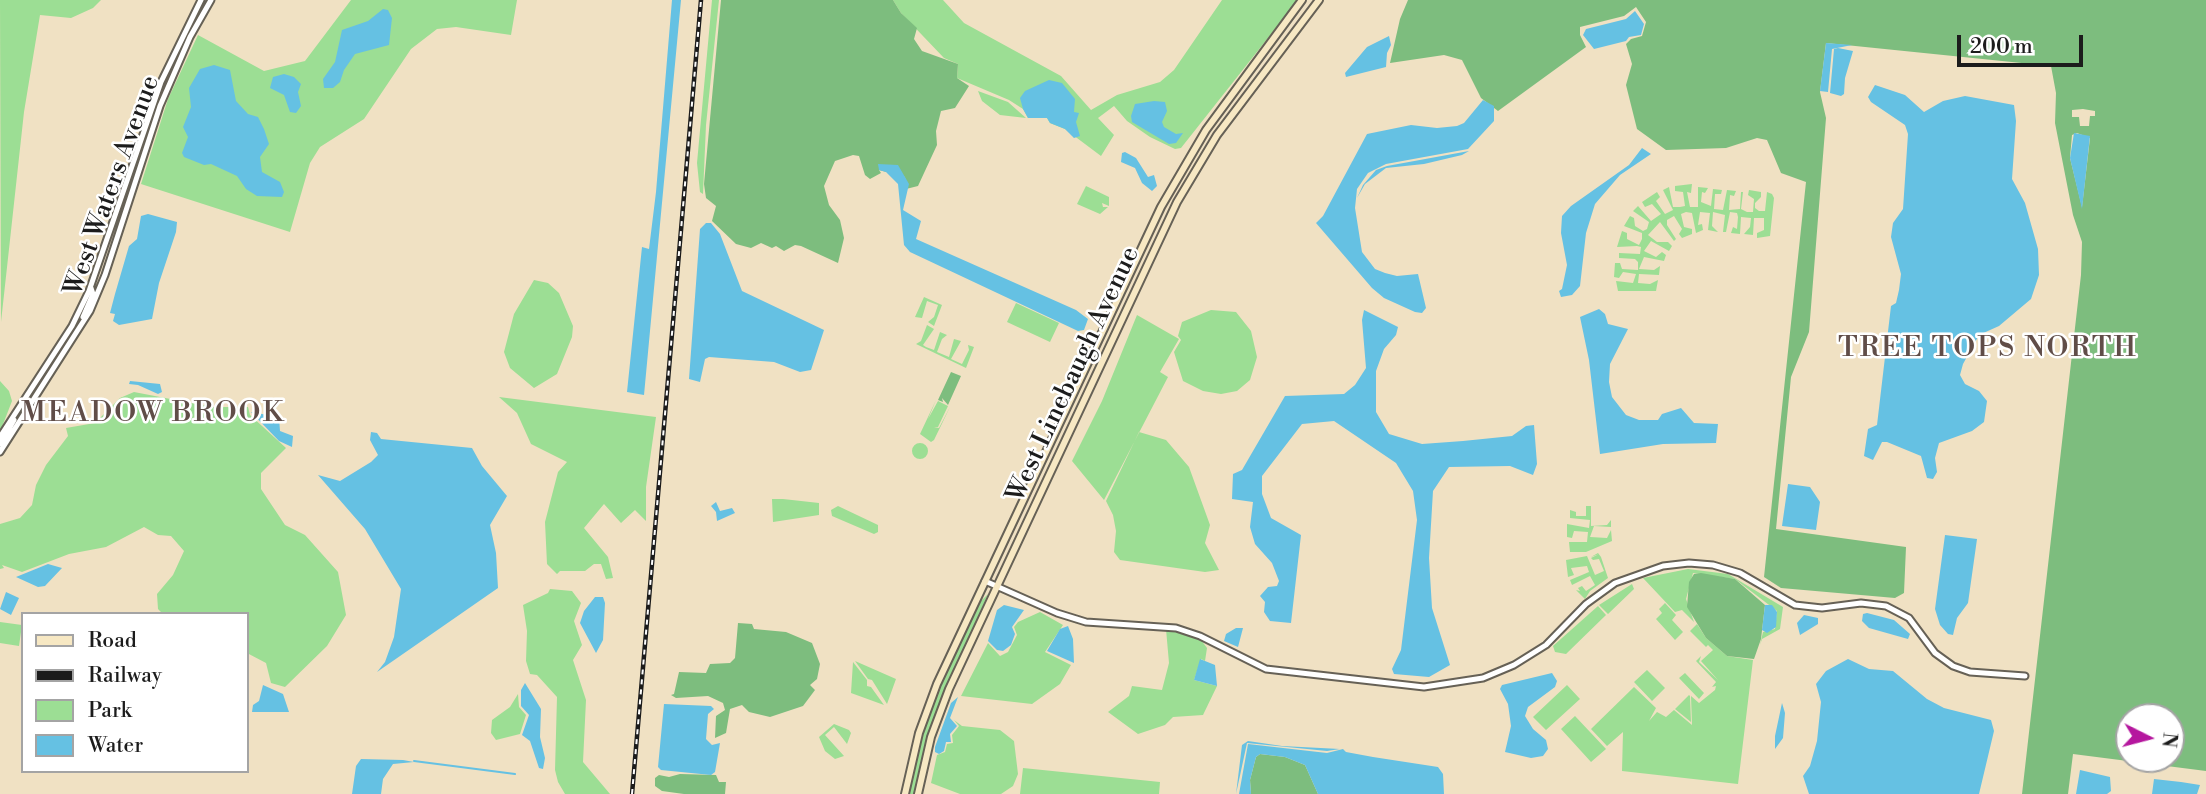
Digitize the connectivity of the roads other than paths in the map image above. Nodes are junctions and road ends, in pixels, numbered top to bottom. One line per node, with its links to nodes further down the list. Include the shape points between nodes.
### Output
1 (201, 0): 5 (street, West Waters Avenue, via 161,82)
2 (211, 0): 6 (street, West Waters Avenue, via 176,68 105,275)
3 (1302, 0): 11 (main road, West Linebaugh Avenue, via 1226,101 1174,182)
4 (1319, 0): 12 (main road, West Linebaugh Avenue, via 1231,116 1177,202)
5 (91, 288): 6 (street, via 93,294); 7 (street, West Waters Avenue)
6 (80, 327): 10 (street, West Waters Avenue)
7 (16, 413): 8 (street, West Waters Avenue); 9 (street)
8 (0, 437)
9 (0, 444)
10 (0, 452)
11 (985, 581): 12 (street); 14 (main road, West Linebaugh Avenue, via 927,708)
12 (996, 586): 13 (street, via 1086,622 1176,628 1266,669 1423,687 1483,678 1514,665 1546,646 1600,593 1631,576 1663,566 1713,565 1740,573 1795,605 1886,606 1909,618 1935,653 1953,666 1970,672); 15 (main road, West Linebaugh Avenue, via 938,715)
13 (2025, 676)
14 (905, 794)
15 (918, 794)

